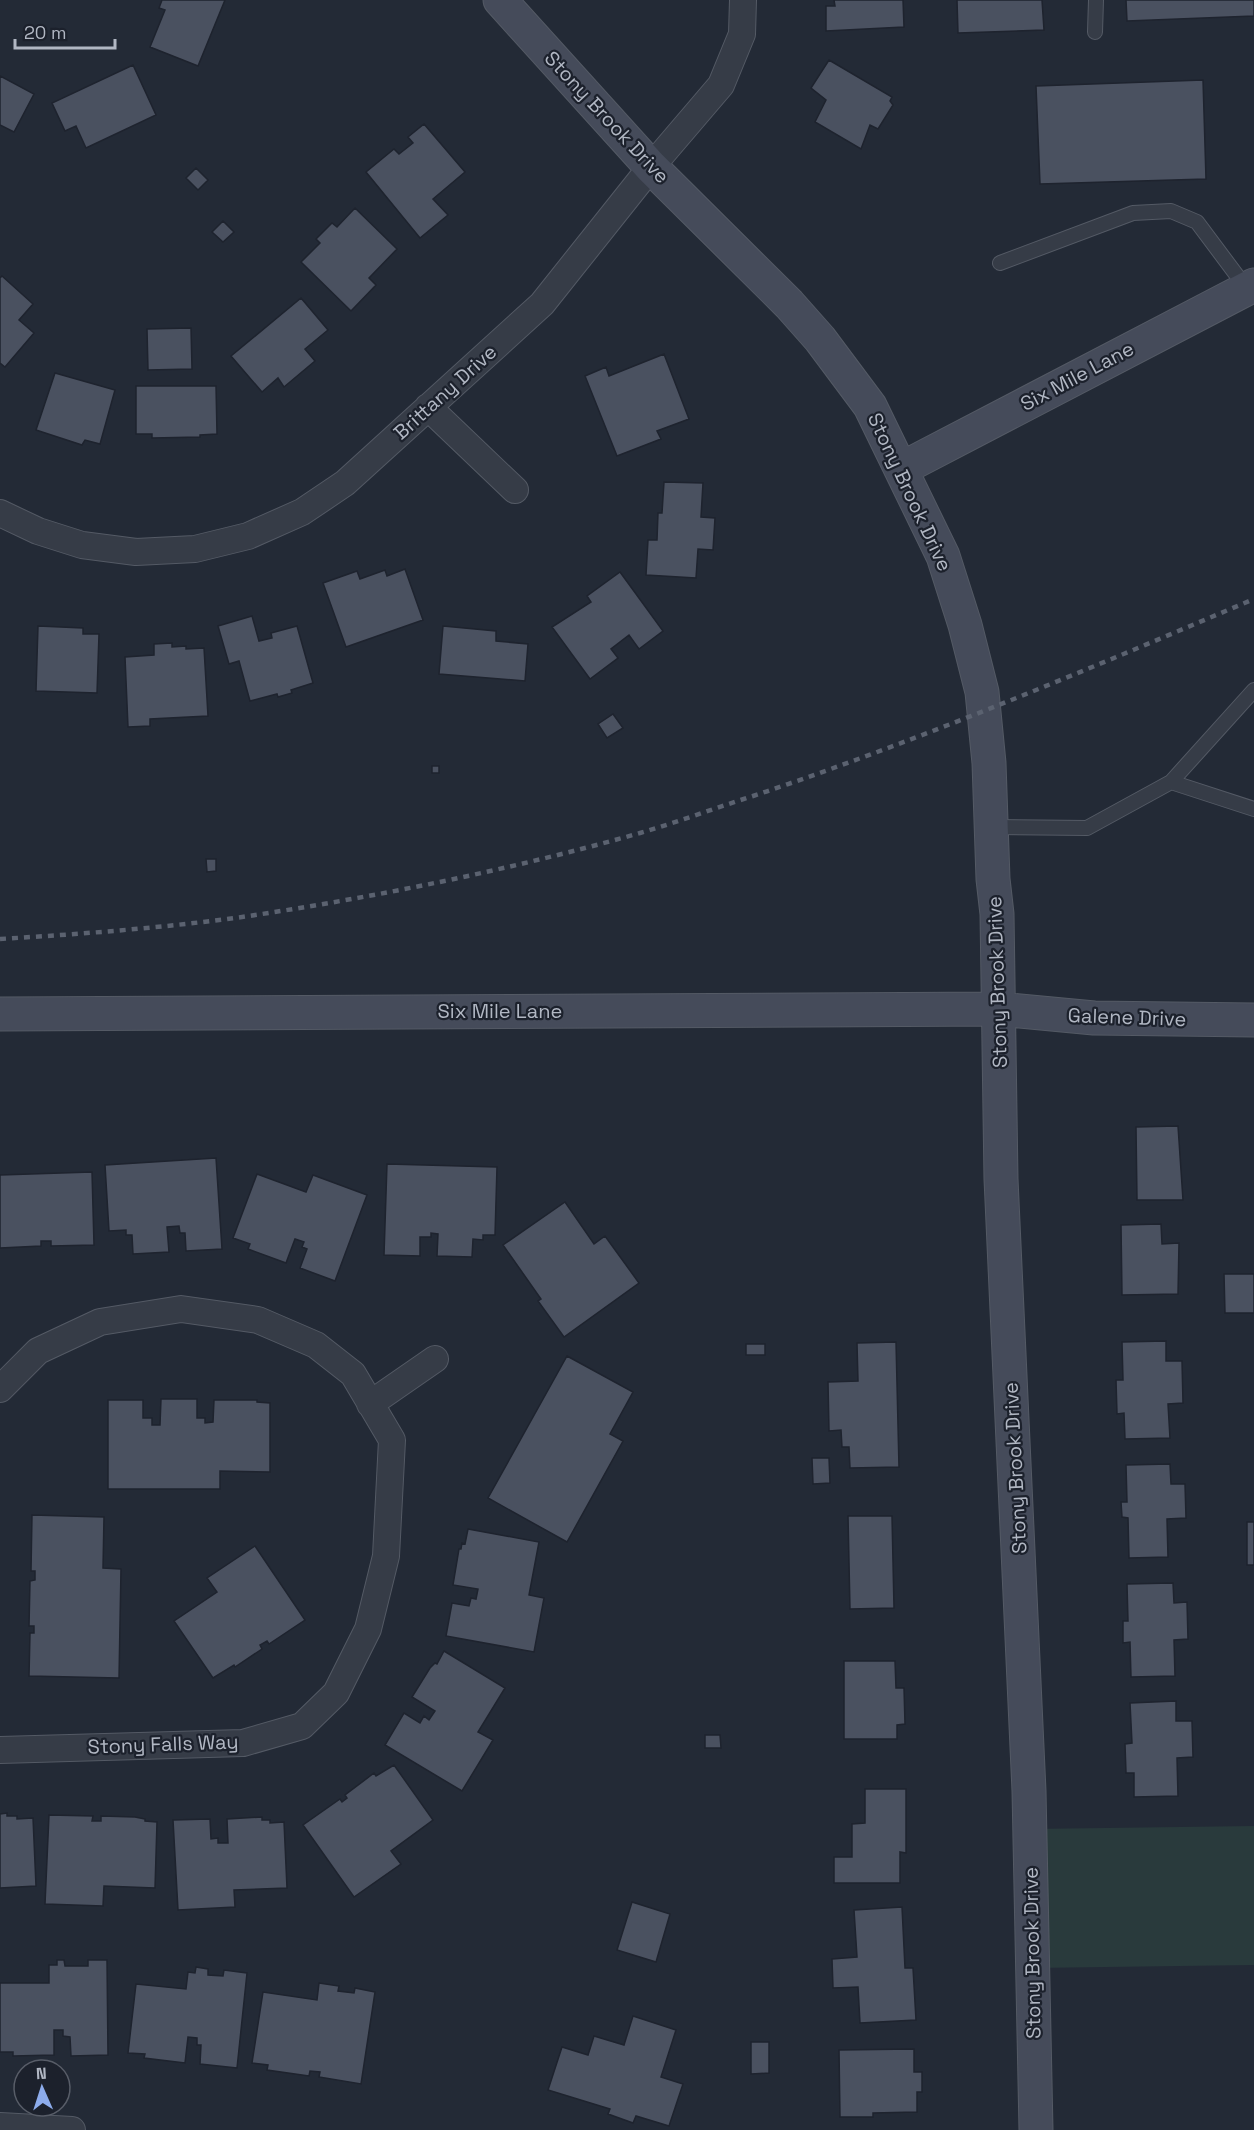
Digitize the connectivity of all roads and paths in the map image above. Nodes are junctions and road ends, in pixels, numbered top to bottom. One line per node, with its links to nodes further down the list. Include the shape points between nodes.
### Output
1 (500, 0): 5 (street, Stony Brook Drive)
2 (743, 0): 5 (street, Brittany Drive, via 742,34 721,85)
3 (1095, 0): 4 (lane)
4 (1095, 32)
5 (651, 167): 8 (street, Brittany Drive, via 542,303); 9 (street, Stony Brook Drive, via 819,339 870,406)
6 (1000, 263): 7 (lane, via 1133,213 1171,211 1197,222)
7 (1250, 287): 9 (street, Six Mile Lane)
8 (428, 407): 10 (street); 11 (street, Brittany Drive, via 345,483 302,512 248,536 195,549 136,552 82,545)
9 (901, 469): 15 (street, Stony Brook Drive, via 943,556 965,625 982,692)
10 (515, 490)
11 (0, 513)
12 (1254, 690): 13 (lane)
13 (1171, 782): 14 (lane); 15 (lane, via 1087,828)
14 (1254, 809)
15 (992, 827): 16 (street, Stony Brook Drive)
16 (999, 1009): 17 (street, Six Mile Lane); 18 (street, Galene Drive, via 1094,1018); 25 (street, Stony Brook Drive, via 1001,1179 1029,1791)
17 (0, 1014)
18 (1254, 1020)
19 (435, 1359): 21 (street)
20 (0, 1389): 21 (street, Stony Falls Way, via 38,1351 100,1323 181,1309 258,1320 316,1345 353,1374)
21 (370, 1404): 22 (street, Stony Falls Way, via 392,1440 386,1556 368,1629 336,1692 302,1726 243,1743)
22 (0, 1750)
23 (0, 2126): 24 (street)
24 (72, 2130)
25 (1036, 2130)

